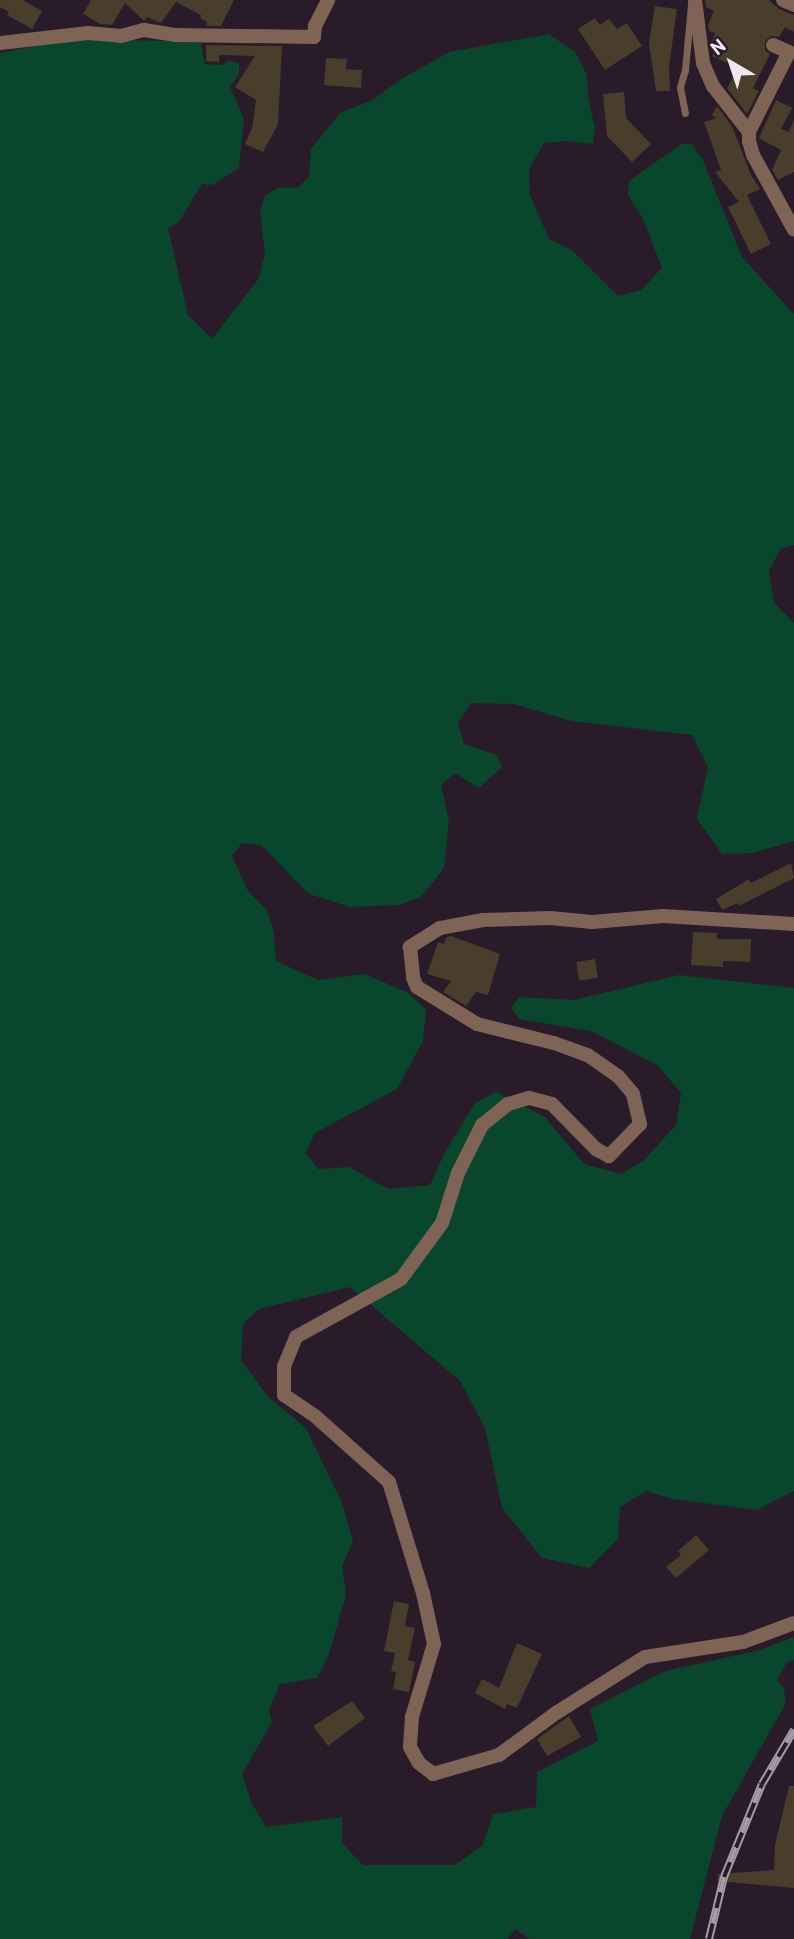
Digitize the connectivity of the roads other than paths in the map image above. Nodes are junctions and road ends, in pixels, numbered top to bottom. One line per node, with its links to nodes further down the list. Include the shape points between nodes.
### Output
1 (328, 0): 5 (street, via 314,26 314,37 175,35 144,30 121,36 88,33)
2 (694, 0): 7 (lane, via 680,87); 8 (street, via 703,63 713,86)
3 (783, 0): 4 (street)
4 (794, 5)
5 (0, 43)
6 (773, 45): 8 (street, via 789,52)
7 (685, 113)
8 (749, 132): 9 (street, via 753,155)
9 (794, 230)
10 (794, 923): 11 (street, via 663,916 592,922 483,920 440,928 411,947 417,987 477,1024 589,1056 618,1076 633,1094 640,1124 609,1156 596,1149 552,1104 529,1098 508,1104 482,1125 458,1173 442,1223 401,1279 296,1337 284,1366 285,1395 388,1482 434,1644 412,1717 410,1747 419,1763 433,1774 499,1755 645,1657 743,1642)
11 (794, 1623)

